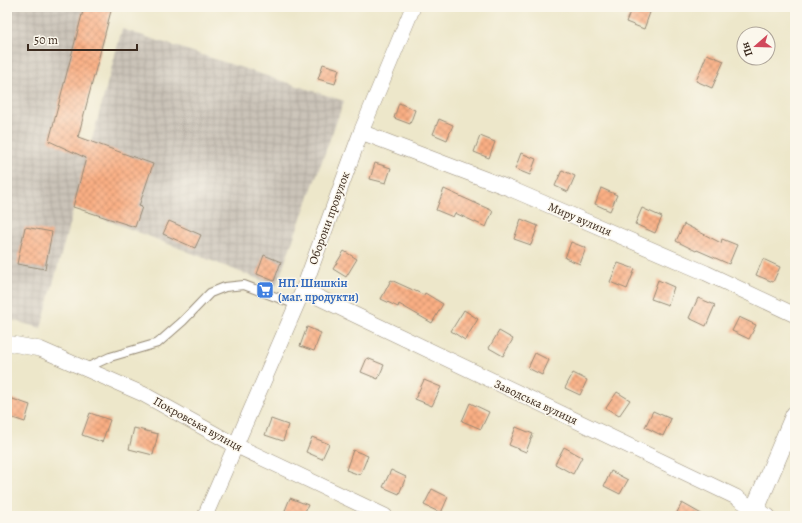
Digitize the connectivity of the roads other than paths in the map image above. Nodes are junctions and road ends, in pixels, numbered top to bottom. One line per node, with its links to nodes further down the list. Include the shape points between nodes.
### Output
1 (413, 7): 2 (street, Оборони провулок)
2 (361, 132): 3 (street, Оборони провулок); 5 (street, Миру вулиця, via 512,189 706,273)
3 (303, 290): 4 (street, Оборони провулок); 10 (street, Заводська вулиця, via 736,497)
4 (297, 305): 7 (lane, via 244,285 225,287 210,293 158,343); 9 (street, Оборони провулок)
5 (795, 315)
6 (7, 343): 7 (street, Покровська вулиця, via 40,349)
7 (86, 368): 9 (street, Покровська вулиця, via 143,394)
8 (795, 415): 10 (street)
9 (235, 445): 11 (street, Оборони провулок); 12 (street, Покровська вулиця)
10 (759, 514)
11 (204, 516)
12 (385, 516)

